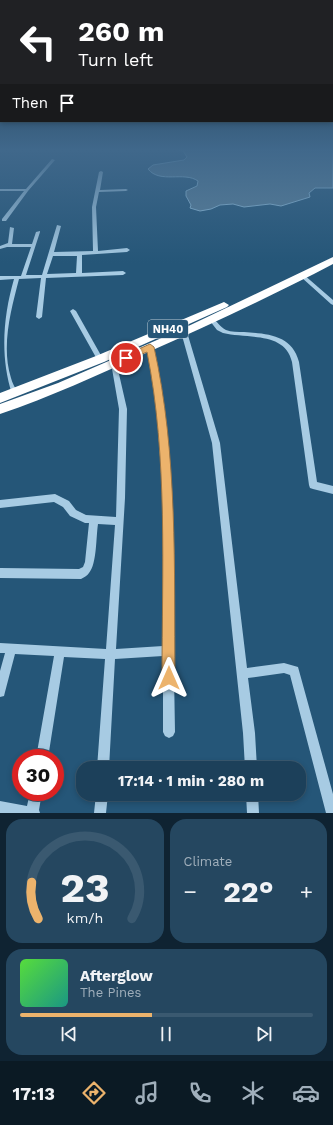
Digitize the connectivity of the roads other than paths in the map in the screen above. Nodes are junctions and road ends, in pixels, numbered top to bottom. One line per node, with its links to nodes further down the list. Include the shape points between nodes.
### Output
1 (98, 188): 5 (street)
2 (0, 190): 3 (street)
3 (28, 190): 6 (street)
4 (126, 190): 5 (street)
5 (97, 191): 14 (street, via 94,207)
6 (4, 220)
7 (59, 226): 15 (street)
8 (12, 228): 11 (street)
9 (38, 232): 10 (street)
10 (34, 245): 11 (street); 22 (street)
11 (8, 246): 12 (street)
12 (0, 248)
13 (128, 250): 14 (street)
14 (96, 253): 16 (street)
15 (50, 254): 16 (street); 20 (street)
16 (80, 254): 19 (street)
17 (332, 260): 21 (highway, NH40); 30 (highway, NH40)
18 (123, 274): 19 (street)
19 (79, 275): 20 (street)
20 (44, 276): 22 (street); 26 (street)
21 (304, 276): 24 (street); 27 (highway, NH40)
22 (20, 277): 23 (street); 32 (street, via 6,318 4,362)
23 (0, 278)
24 (333, 304)
25 (73, 311): 30 (street)
26 (39, 317)
27 (212, 320): 28 (highway, NH40); 34 (street, via 224,332 278,340 290,349 297,372 313,485)
28 (184, 332): 29 (highway, NH40); 44 (street, via 216,443)
29 (150, 347): 31 (highway, NH40); 42 (street, via 158,387 167,498)
30 (100, 359): 32 (highway, NH40)
31 (114, 363): 32 (highway, NH40, via 62,386); 37 (street, via 123,409)
32 (9, 397): 33 (highway, NH40)
33 (0, 409)
34 (333, 490)
35 (0, 504): 36 (street, via 55,498 66,504 73,513)
36 (94, 520): 37 (street); 38 (street, via 89,562 81,574)
37 (119, 521): 43 (street)
38 (0, 573)
39 (0, 648): 40 (street)
40 (11, 648): 41 (street); 45 (street)
41 (60, 651): 43 (street); 47 (street)
42 (168, 651): 43 (street); 46 (street)
43 (111, 654): 48 (street)
44 (242, 674): 49 (street); 57 (street, via 284,668 294,671)
45 (0, 692)
46 (169, 732)
47 (44, 749)
48 (103, 761)
49 (251, 761)
50 (35, 801): 54 (street)
51 (101, 801): 55 (street)
52 (252, 801): 56 (street)
53 (0, 807): 54 (street)
54 (33, 813)
55 (100, 813)
56 (253, 813)
57 (332, 813)

